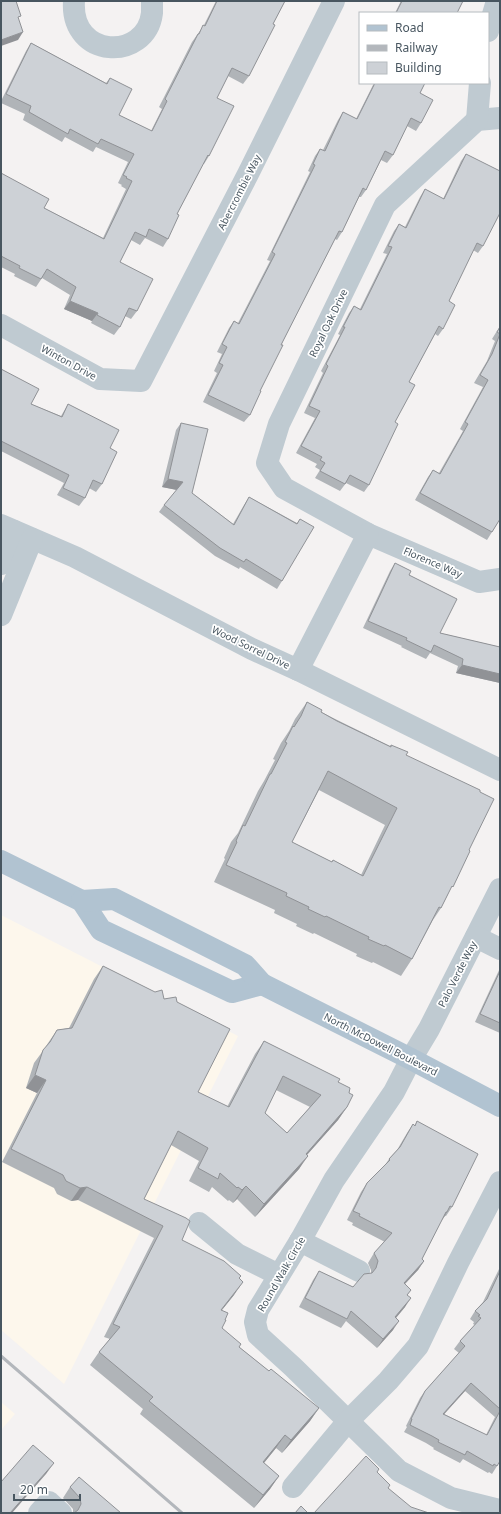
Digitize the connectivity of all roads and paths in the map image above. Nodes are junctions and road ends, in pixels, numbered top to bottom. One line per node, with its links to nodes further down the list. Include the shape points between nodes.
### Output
1 (74, 1): 2 (street, via 76,24 83,34 98,45 117,48 140,37 148,26 152,14)
2 (152, 1)
3 (334, 1): 10 (street, Abercrombie Way)
4 (497, 1): 5 (street)
5 (489, 28)
6 (480, 84): 8 (street)
7 (500, 118): 8 (street)
8 (476, 120): 12 (street, Royal Oak Drive, via 385,205 279,424 267,463 284,488)
9 (1, 325): 10 (street, Winton Drive, via 100,379)
10 (141, 381)
11 (16, 532): 13 (street); 15 (street); 16 (street, Wood Sorrel Drive, via 75,556 252,649)
12 (368, 534): 14 (street, Florence Way, via 480,582); 16 (street)
13 (1, 564)
14 (500, 579)
15 (1, 615)
16 (298, 670): 17 (street, Wood Sorrel Drive)
17 (500, 770)
18 (1, 861): 20 (main road, North McDowell Boulevard)
19 (500, 889): 21 (street, Palo Verde Way)
20 (82, 901): 23 (main road, North McDowell Boulevard, via 114,899 245,965); 23 (main road, via 101,930 232,992)
21 (476, 937): 22 (street); 24 (street, Palo Verde Way)
22 (500, 949)
23 (262, 984): 24 (main road, North McDowell Boulevard)
24 (411, 1059): 25 (main road, North McDowell Boulevard); 28 (street, Round Walk Circle, via 394,1092 334,1180)
25 (500, 1106)
26 (500, 1182): 31 (street, via 418,1346)
27 (199, 1223): 30 (street, via 237,1254)
28 (300, 1241): 29 (street); 30 (street, Round Walk Circle)
29 (359, 1270)
30 (279, 1275): 31 (street, Round Walk Circle, via 258,1310 255,1322 258,1335)
31 (348, 1421): 32 (street); 33 (street, Round Walk Circle, via 399,1471 451,1498)
32 (293, 1487)
33 (500, 1510)
34 (40, 1513): 35 (street, via 49,1502)
35 (61, 1513)

